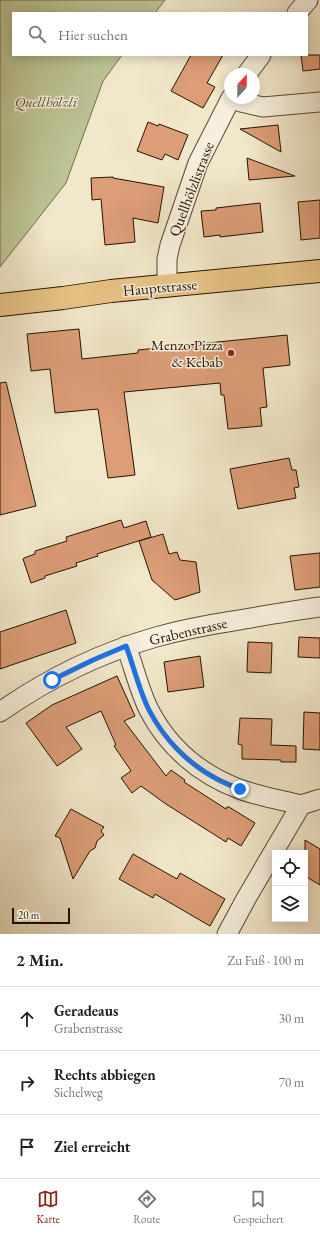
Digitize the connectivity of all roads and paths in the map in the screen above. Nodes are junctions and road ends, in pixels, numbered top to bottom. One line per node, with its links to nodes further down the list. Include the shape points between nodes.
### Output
1 (308, 0): 2 (street)
2 (298, 12)
3 (260, 56): 4 (street)
4 (251, 68)
5 (320, 102): 7 (street, via 263,107)
6 (229, 104): 9 (street, Quellhölzlistrasse, via 198,163 170,245)
7 (250, 104)
8 (320, 271): 9 (main road, Hauptstrasse)
9 (167, 285): 10 (main road, Hauptstrasse)
10 (0, 305)
11 (320, 607): 12 (street, Grabenstrasse, via 202,626)
12 (126, 646): 13 (street, Grabenstrasse, via 52,680); 15 (street, via 149,709 161,731 176,748 200,769 217,779 240,789)
13 (0, 712)
14 (320, 799): 15 (street)
15 (301, 805): 16 (street)
16 (227, 934)

